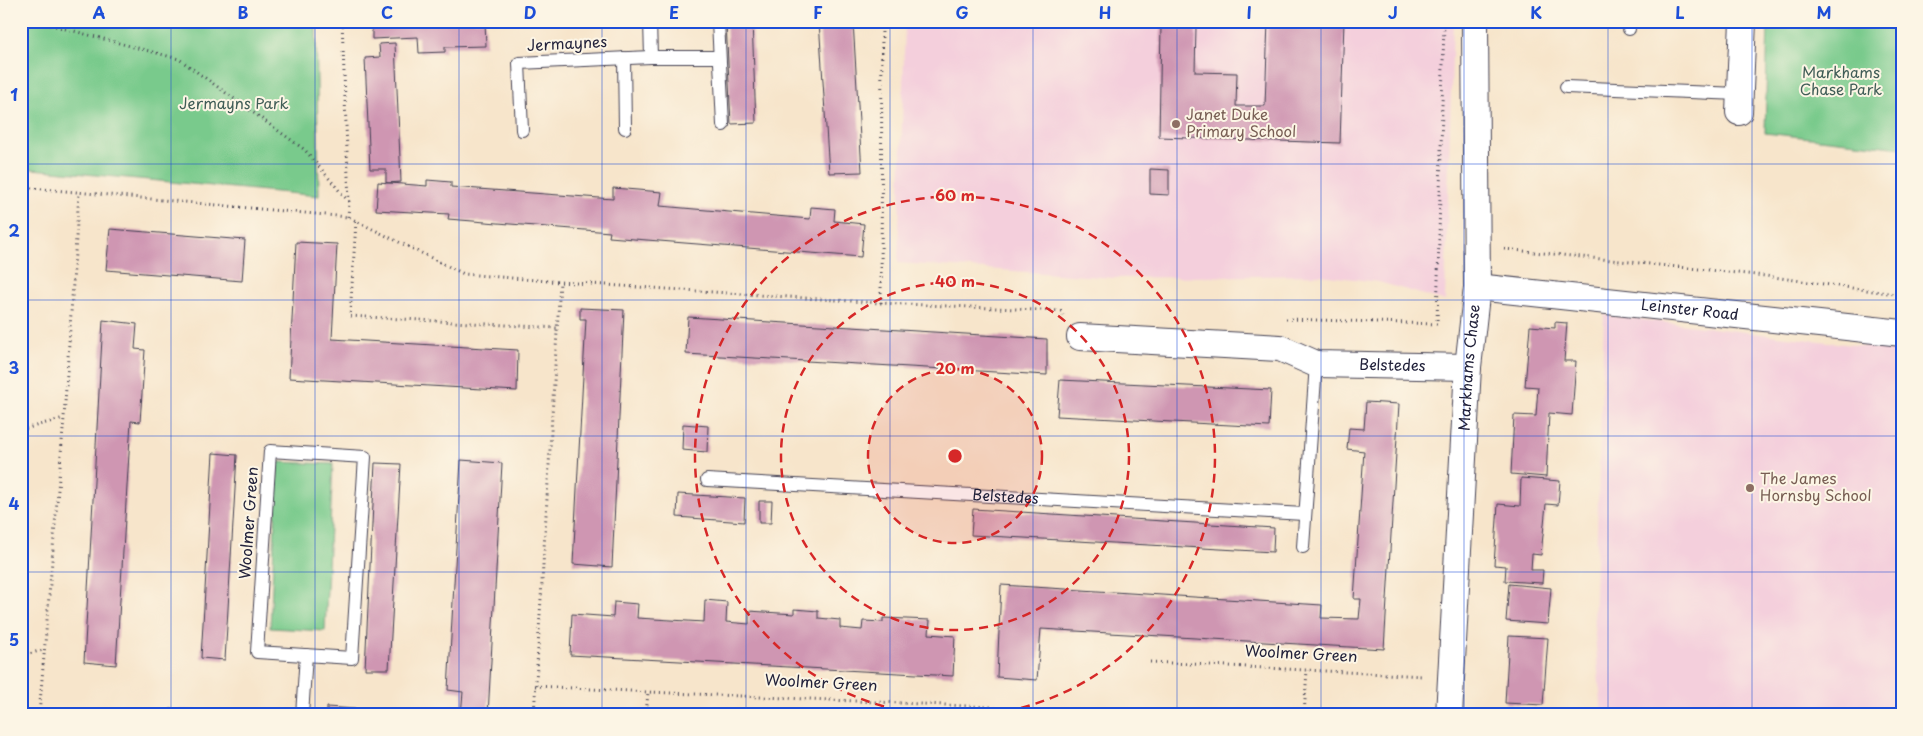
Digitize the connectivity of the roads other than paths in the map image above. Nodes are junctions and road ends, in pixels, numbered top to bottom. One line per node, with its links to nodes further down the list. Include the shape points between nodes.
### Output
1 (650, 21): 5 (lane)
2 (718, 21): 6 (lane)
3 (1474, 21): 13 (street, Markhams Chase)
4 (1743, 21): 9 (street)
5 (650, 57): 6 (lane, Jermaynes); 7 (lane, Jermaynes)
6 (720, 57): 10 (lane)
7 (624, 58): 11 (lane, Jermaynes); 12 (lane, Jermaynes, via 519,63)
8 (1566, 87): 9 (lane)
9 (1739, 103)
10 (723, 125)
11 (625, 128)
12 (522, 130)
13 (1477, 287): 14 (street, Leinster Road); 17 (street, Markhams Chase)
14 (1902, 333)
15 (1080, 337): 16 (street, Belstedes, via 1280,348)
16 (1316, 364): 17 (street, Belstedes); 19 (lane)
17 (1468, 367): 23 (street, Markhams Chase)
18 (707, 480): 19 (lane, Belstedes)
19 (1304, 514): 20 (lane)
20 (1302, 547)
21 (306, 655): 21 (lane, Woolmer Green, via 352,658 365,457 270,451 258,652); 22 (lane)
22 (302, 715)
23 (1448, 715)

